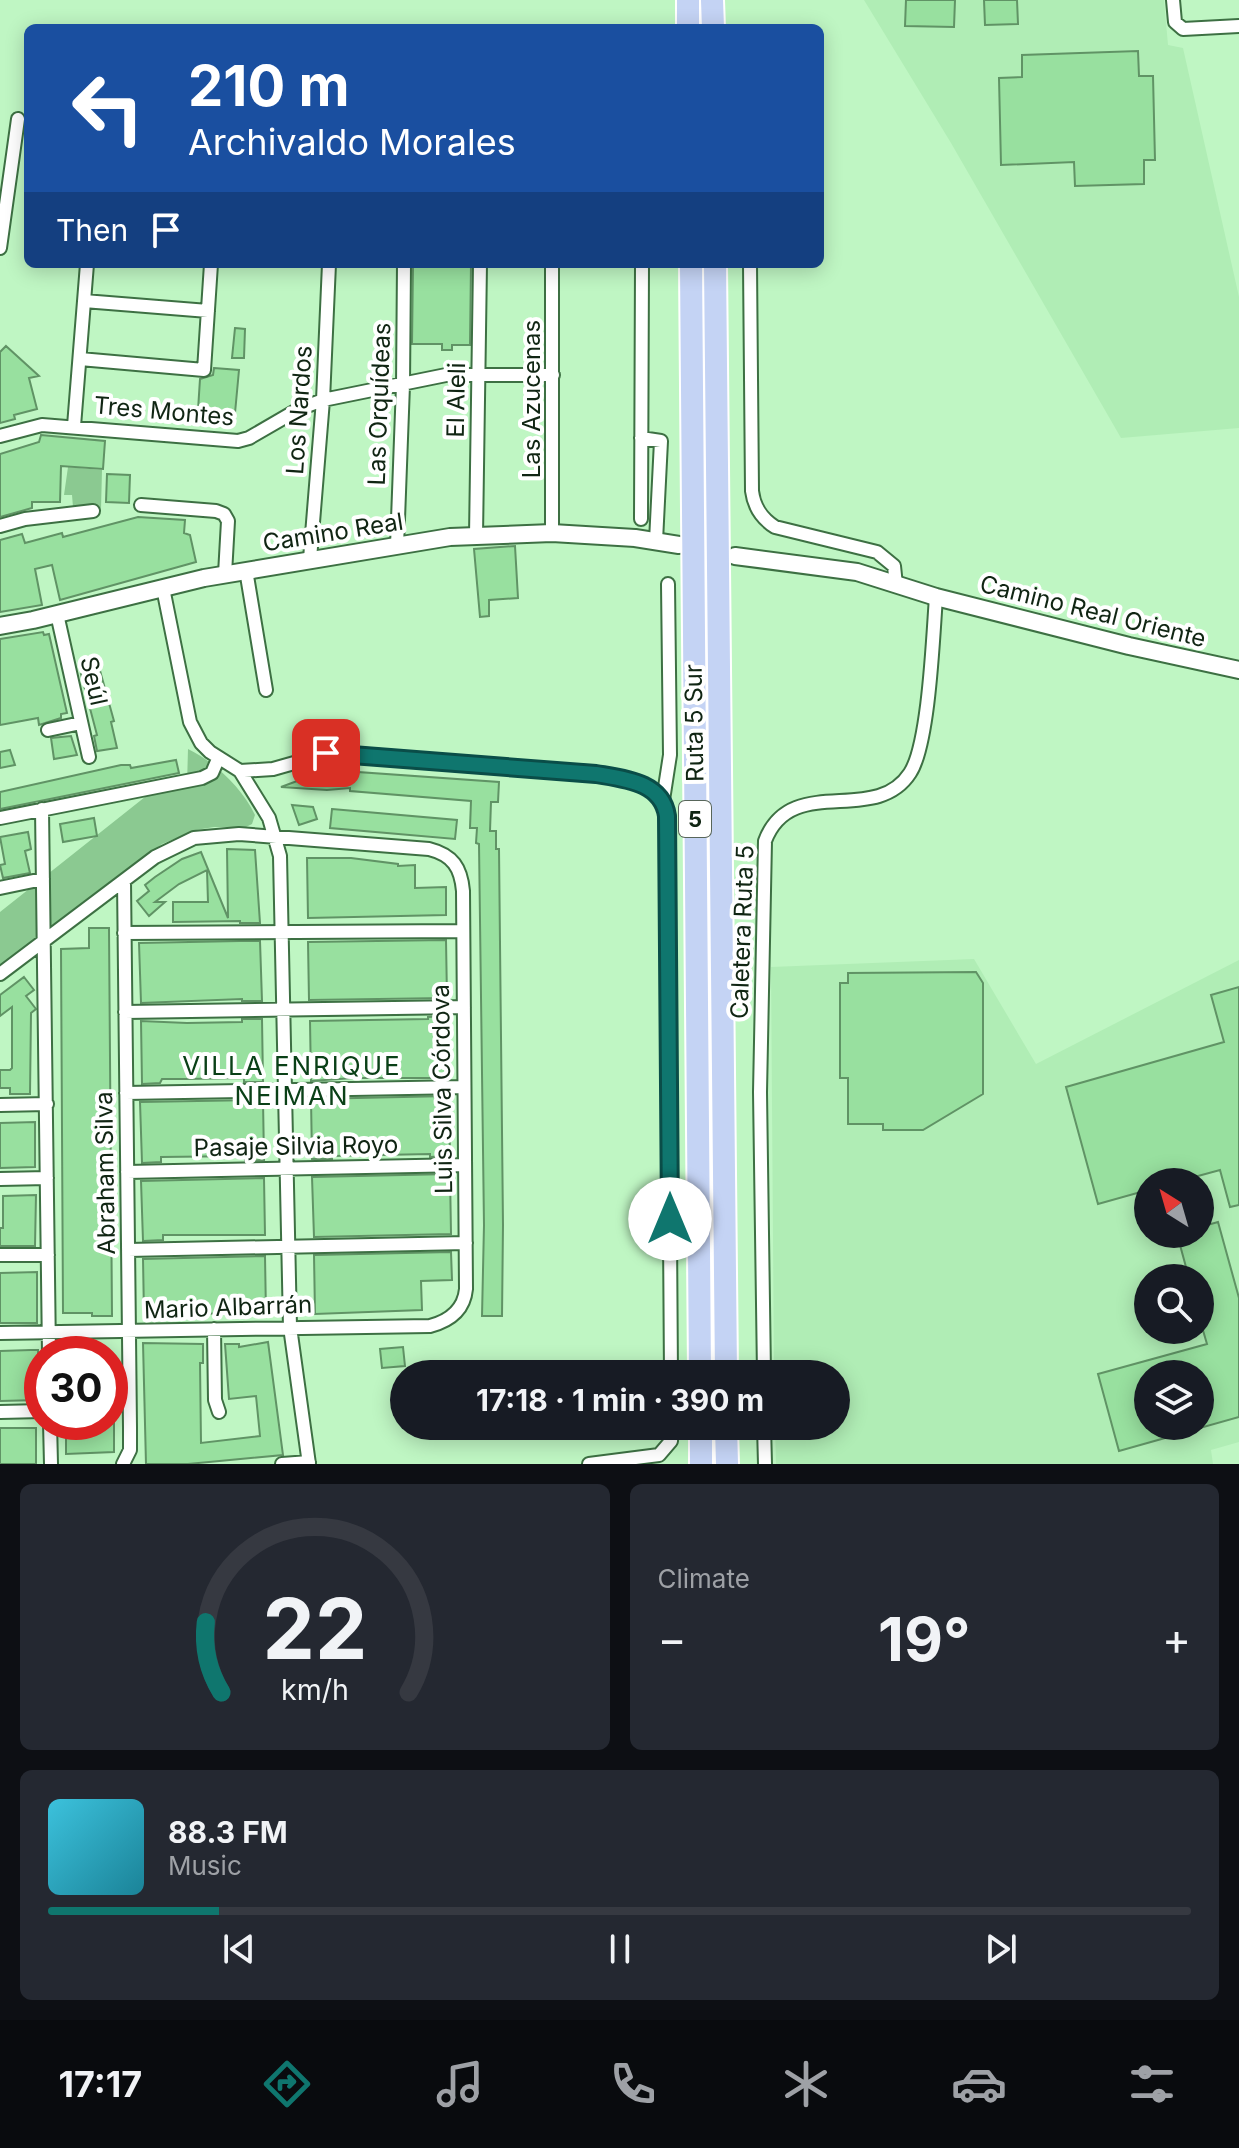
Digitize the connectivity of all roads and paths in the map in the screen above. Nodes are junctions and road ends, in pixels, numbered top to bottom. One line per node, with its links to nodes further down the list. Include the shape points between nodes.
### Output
1 (688, 0): 4 (highway)
2 (712, 0): 5 (highway)
3 (1173, 0): 6 (street, via 1175,22 1183,29)
4 (688, 24)
5 (713, 24)
6 (1239, 26)
7 (18, 119): 8 (street)
8 (2, 220): 9 (street)
9 (0, 248)
10 (87, 268): 20 (street)
11 (211, 268): 21 (street)
12 (329, 268): 26 (street, Los Nardos)
13 (404, 268): 25 (street, Las Orquídeas)
14 (480, 268): 23 (street, El Aleli)
15 (552, 268): 24 (street, Las Azucenas)
16 (642, 268): 29 (street)
17 (691, 268): 94 (highway, Ruta 5 Sur / 5)
18 (715, 268): 95 (highway, Ruta 5 Sur / 5)
19 (750, 268): 44 (street, via 755,505 775,527 877,552 894,566)
20 (84, 301): 21 (street); 22 (street)
21 (208, 311): 22 (street, via 204,370)
22 (80, 359): 27 (street)
23 (479, 373): 24 (street, Tres Montes); 25 (street, Tres Montes); 35 (street, El Aleli)
24 (553, 375): 34 (street, Las Azucenas)
25 (403, 385): 26 (street, Tres Montes); 38 (street, Las Orquídeas)
26 (323, 400): 27 (street, Tres Montes, via 238,441); 40 (street, Los Nardos)
27 (74, 426): 28 (street, Tres Montes, via 42,425)
28 (0, 436)
29 (641, 438): 32 (street); 36 (street, via 661,441)
30 (141, 505): 42 (street, via 224,514)
31 (93, 511): 33 (street)
32 (641, 519)
33 (0, 526)
34 (552, 533): 35 (street, Camino Real); 36 (street, Camino Real)
35 (476, 536): 38 (street, Camino Real)
36 (656, 541): 37 (street, Camino Real)
37 (679, 545)
38 (397, 546): 40 (street, Camino Real)
39 (735, 556): 44 (street, via 843,569)
40 (310, 559): 41 (street, Camino Real)
41 (246, 570): 42 (street, Camino Real); 50 (street)
42 (225, 574): 45 (street, Camino Real)
43 (668, 584): 56 (street, via 670,755)
44 (896, 585): 46 (street)
45 (163, 588): 47 (street, Camino Real); 54 (street, via 185,708 201,743)
46 (936, 597): 49 (street, Camino Real Oriente); 96 (street, Caletera Ruta 5, via 923,732 910,773 874,798 793,808 772,825 765,841 760,1092)
47 (57, 614): 48 (street, Camino Real); 51 (street, Seúl)
48 (0, 626)
49 (1239, 670)
50 (266, 690)
51 (81, 723): 52 (street); 53 (street, Seúl)
52 (48, 730)
53 (89, 757)
54 (218, 759): 55 (street); 57 (street, via 212,773 202,778)
55 (240, 771): 56 (street, via 273,769 333,752 605,775 646,786); 59 (street)
56 (663, 800): 93 (street)
57 (42, 809): 58 (street); 60 (street)
58 (0, 818)
59 (276, 837): 61 (street, via 194,838 155,857); 63 (street, Luis Silva Córdova, via 445,854 462,881); 64 (street)
60 (43, 879): 62 (street); 66 (street)
61 (124, 881): 65 (street, Abraham Silva); 66 (street)
62 (0, 888)
63 (463, 931): 64 (street); 68 (street, Luis Silva Córdova)
64 (283, 932): 65 (street); 69 (street)
65 (124, 933): 70 (street, Abraham Silva)
66 (44, 940): 67 (street); 74 (street)
67 (0, 974)
68 (464, 1007): 69 (street); 71 (street, Luis Silva Córdova)
69 (284, 1010): 70 (street); 72 (street)
70 (125, 1012): 73 (street, Abraham Silva)
71 (464, 1087): 72 (street); 76 (street, Luis Silva Córdova)
72 (286, 1090): 73 (street); 77 (street)
73 (126, 1093): 78 (street, Abraham Silva)
74 (47, 1104): 75 (street); 79 (street)
75 (0, 1105)
76 (465, 1165): 77 (street, Pasaje Silvia Royo); 81 (street, Luis Silva Córdova)
77 (287, 1168): 78 (street, Pasaje Silvia Royo); 82 (street)
78 (127, 1172): 83 (street, Abraham Silva)
79 (47, 1178): 80 (street); 85 (street)
80 (0, 1179)
81 (466, 1243): 82 (street); 86 (street, Luis Silva Córdova, via 465,1298)
82 (288, 1247): 83 (street); 87 (street)
83 (128, 1250): 90 (street, Abraham Silva)
84 (0, 1255): 85 (street)
85 (48, 1255): 89 (street)
86 (454, 1314): 87 (street, Mario Albarrán, via 430,1326)
87 (290, 1327): 88 (street, Mario Albarrán); 105 (street)
88 (214, 1329): 90 (street, Mario Albarrán); 99 (street)
89 (49, 1332): 90 (street, Mario Albarrán); 91 (street, Mario Albarrán); 92 (street)
90 (129, 1332): 107 (street, Abraham Silva, via 130,1450)
91 (0, 1333)
92 (49, 1336)
93 (671, 1360)
94 (700, 1360)
95 (726, 1360)
96 (764, 1360)
97 (24, 1411): 98 (street)
98 (0, 1412)
99 (219, 1412)
100 (50, 1440): 106 (street)
101 (671, 1440): 109 (street, via 659,1455)
102 (701, 1440): 110 (highway)
103 (726, 1440): 111 (highway)
104 (764, 1440): 112 (street)
105 (309, 1463): 108 (street)
106 (51, 1464)
107 (123, 1464)
108 (282, 1464)
109 (589, 1464)
110 (701, 1464)
111 (727, 1464)
112 (765, 1464)

